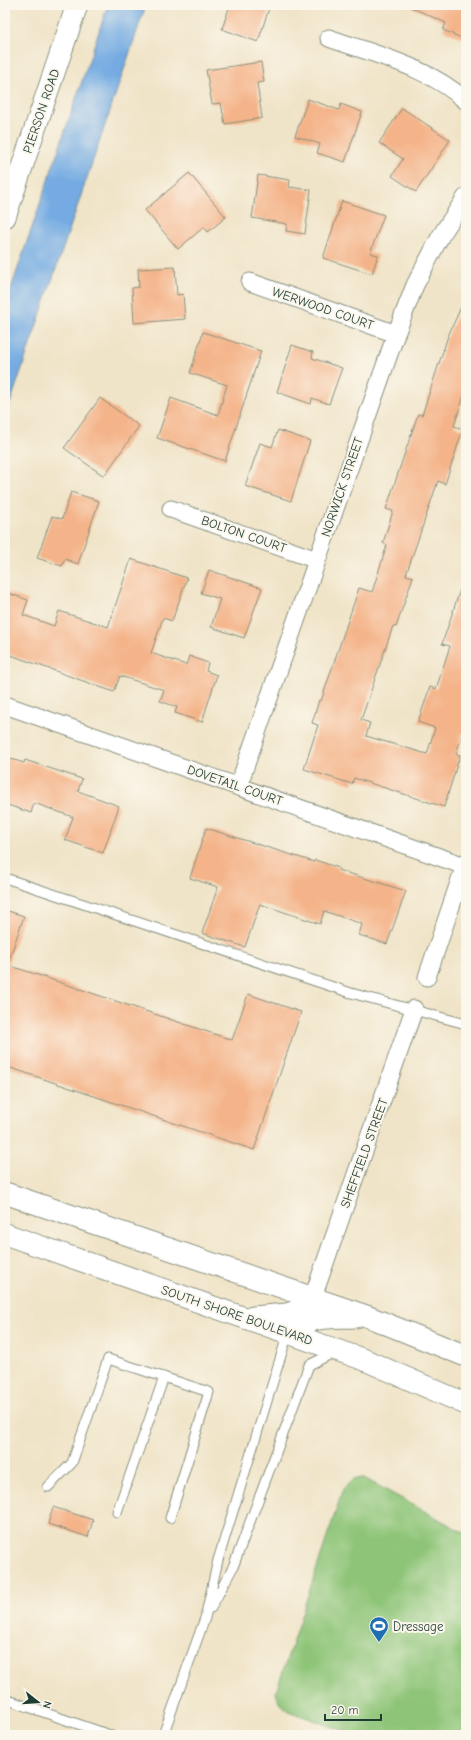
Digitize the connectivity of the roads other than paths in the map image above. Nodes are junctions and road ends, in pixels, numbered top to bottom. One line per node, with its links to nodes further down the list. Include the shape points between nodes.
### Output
1 (77, 5): 5 (street, PIERSON ROAD)
2 (329, 38): 3 (street, via 406,65 435,80)
3 (466, 101)
4 (466, 197): 7 (street, NORWICK STREET, via 418,278)
5 (5, 218)
6 (250, 282): 7 (street, WERWOOD COURT)
7 (396, 334): 9 (street, NORWICK STREET)
8 (171, 509): 9 (street, BOLTON COURT)
9 (317, 560): 11 (street, NORWICK STREET)
10 (5, 704): 11 (street, DOVETAIL COURT)
11 (238, 787): 12 (street, DOVETAIL COURT)
12 (465, 864): 14 (street)
13 (5, 878): 15 (lane, via 351,993)
14 (427, 977)
15 (414, 1009): 16 (lane); 19 (street, SHEFFIELD STREET)
16 (466, 1024)
17 (5, 1193): 19 (street)
18 (5, 1234): 20 (street, SOUTH SHORE BOULEVARD)
19 (313, 1297): 20 (street, via 299,1310 287,1314); 21 (street)
20 (244, 1317): 22 (street, SOUTH SHORE BOULEVARD)
21 (368, 1317): 22 (street, via 318,1319 302,1323); 24 (street)
22 (288, 1333): 23 (street, SOUTH SHORE BOULEVARD); 30 (lane, via 218,1560)
23 (339, 1350): 26 (street, SOUTH SHORE BOULEVARD); 30 (lane, via 309,1364 233,1567)
24 (466, 1356)
25 (164, 1377): 27 (lane, via 108,1359 72,1463); 28 (lane); 29 (lane, via 210,1392)
26 (466, 1404)
27 (48, 1487)
28 (117, 1512)
29 (170, 1518)
30 (205, 1618): 33 (lane)
31 (5, 1699): 32 (lane)
32 (110, 1735)
33 (163, 1735)

